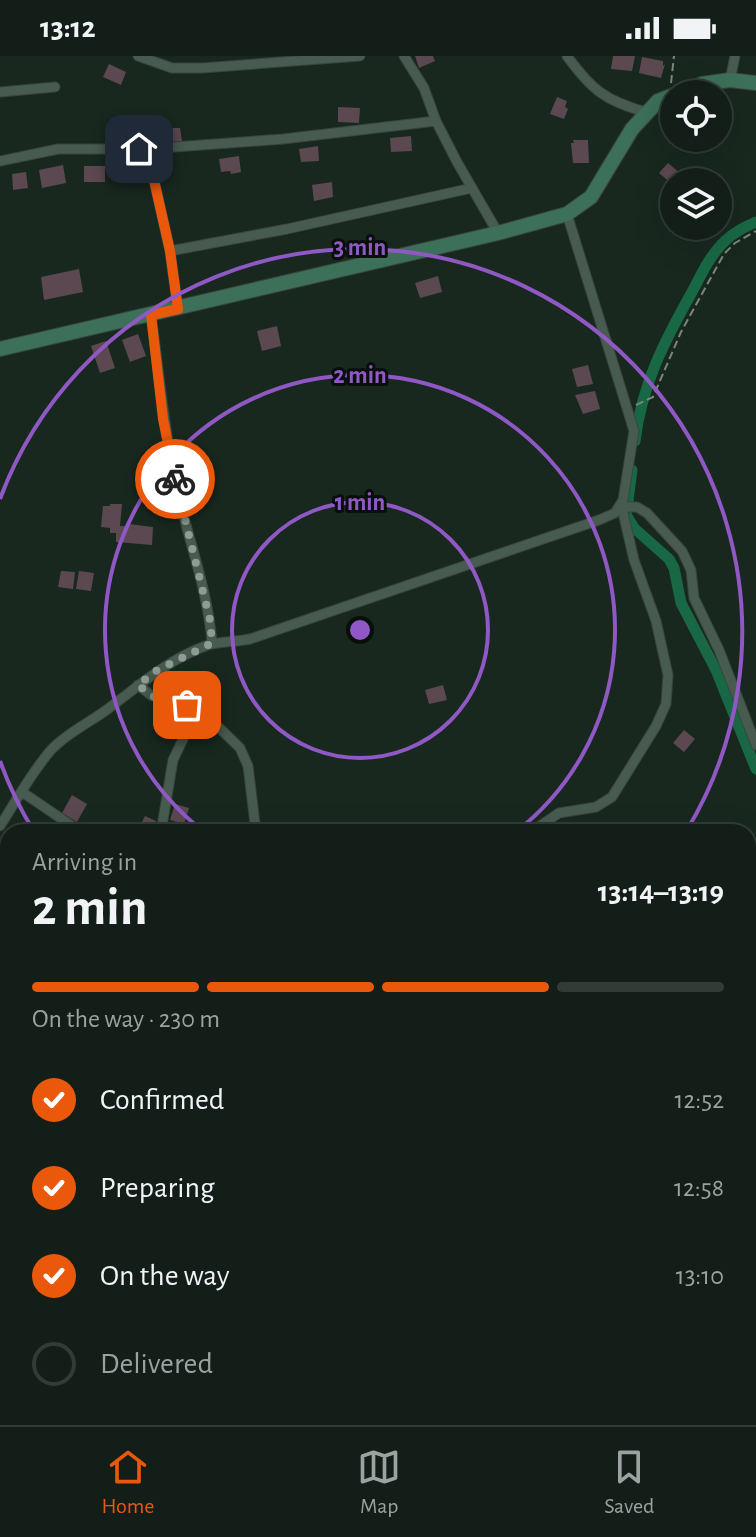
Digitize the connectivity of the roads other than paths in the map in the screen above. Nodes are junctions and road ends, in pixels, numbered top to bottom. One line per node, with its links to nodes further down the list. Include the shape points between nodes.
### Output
1 (138, 56): 2 (street, via 172,68 202,68)
2 (360, 56)
3 (404, 56): 13 (street)
4 (567, 56): 12 (street, via 600,95)
5 (735, 56): 6 (street)
6 (730, 80)
7 (732, 80): 8 (main road)
8 (756, 83)
9 (55, 87): 10 (street)
10 (0, 92)
11 (660, 102): 12 (main road)
12 (646, 112): 17 (main road, via 591,197)
13 (436, 121): 14 (street); 16 (street)
14 (147, 149): 15 (street, via 58,149); 19 (street)
15 (0, 161)
16 (472, 188): 18 (street); 19 (street)
17 (567, 214): 18 (main road); 23 (street, via 634,431)
18 (498, 233): 20 (main road)
19 (170, 251): 20 (street)
20 (178, 309): 21 (main road)
21 (151, 315): 22 (main road); 24 (street, via 167,441)
22 (0, 349)
23 (626, 507): 24 (street, via 250,639); 27 (street, via 647,513 682,551 691,570 694,598); 33 (street, via 634,560 668,675 666,704 612,797 596,807 559,813)
24 (212, 643): 25 (street)
25 (138, 685): 26 (street, via 152,696); 28 (street, via 69,734)
26 (203, 712): 31 (street, via 173,760); 32 (street, via 240,748 248,766)
27 (756, 745)
28 (22, 792): 29 (street); 30 (street)
29 (1, 824)
30 (69, 824)
31 (162, 824)
32 (255, 824)
33 (543, 824)

